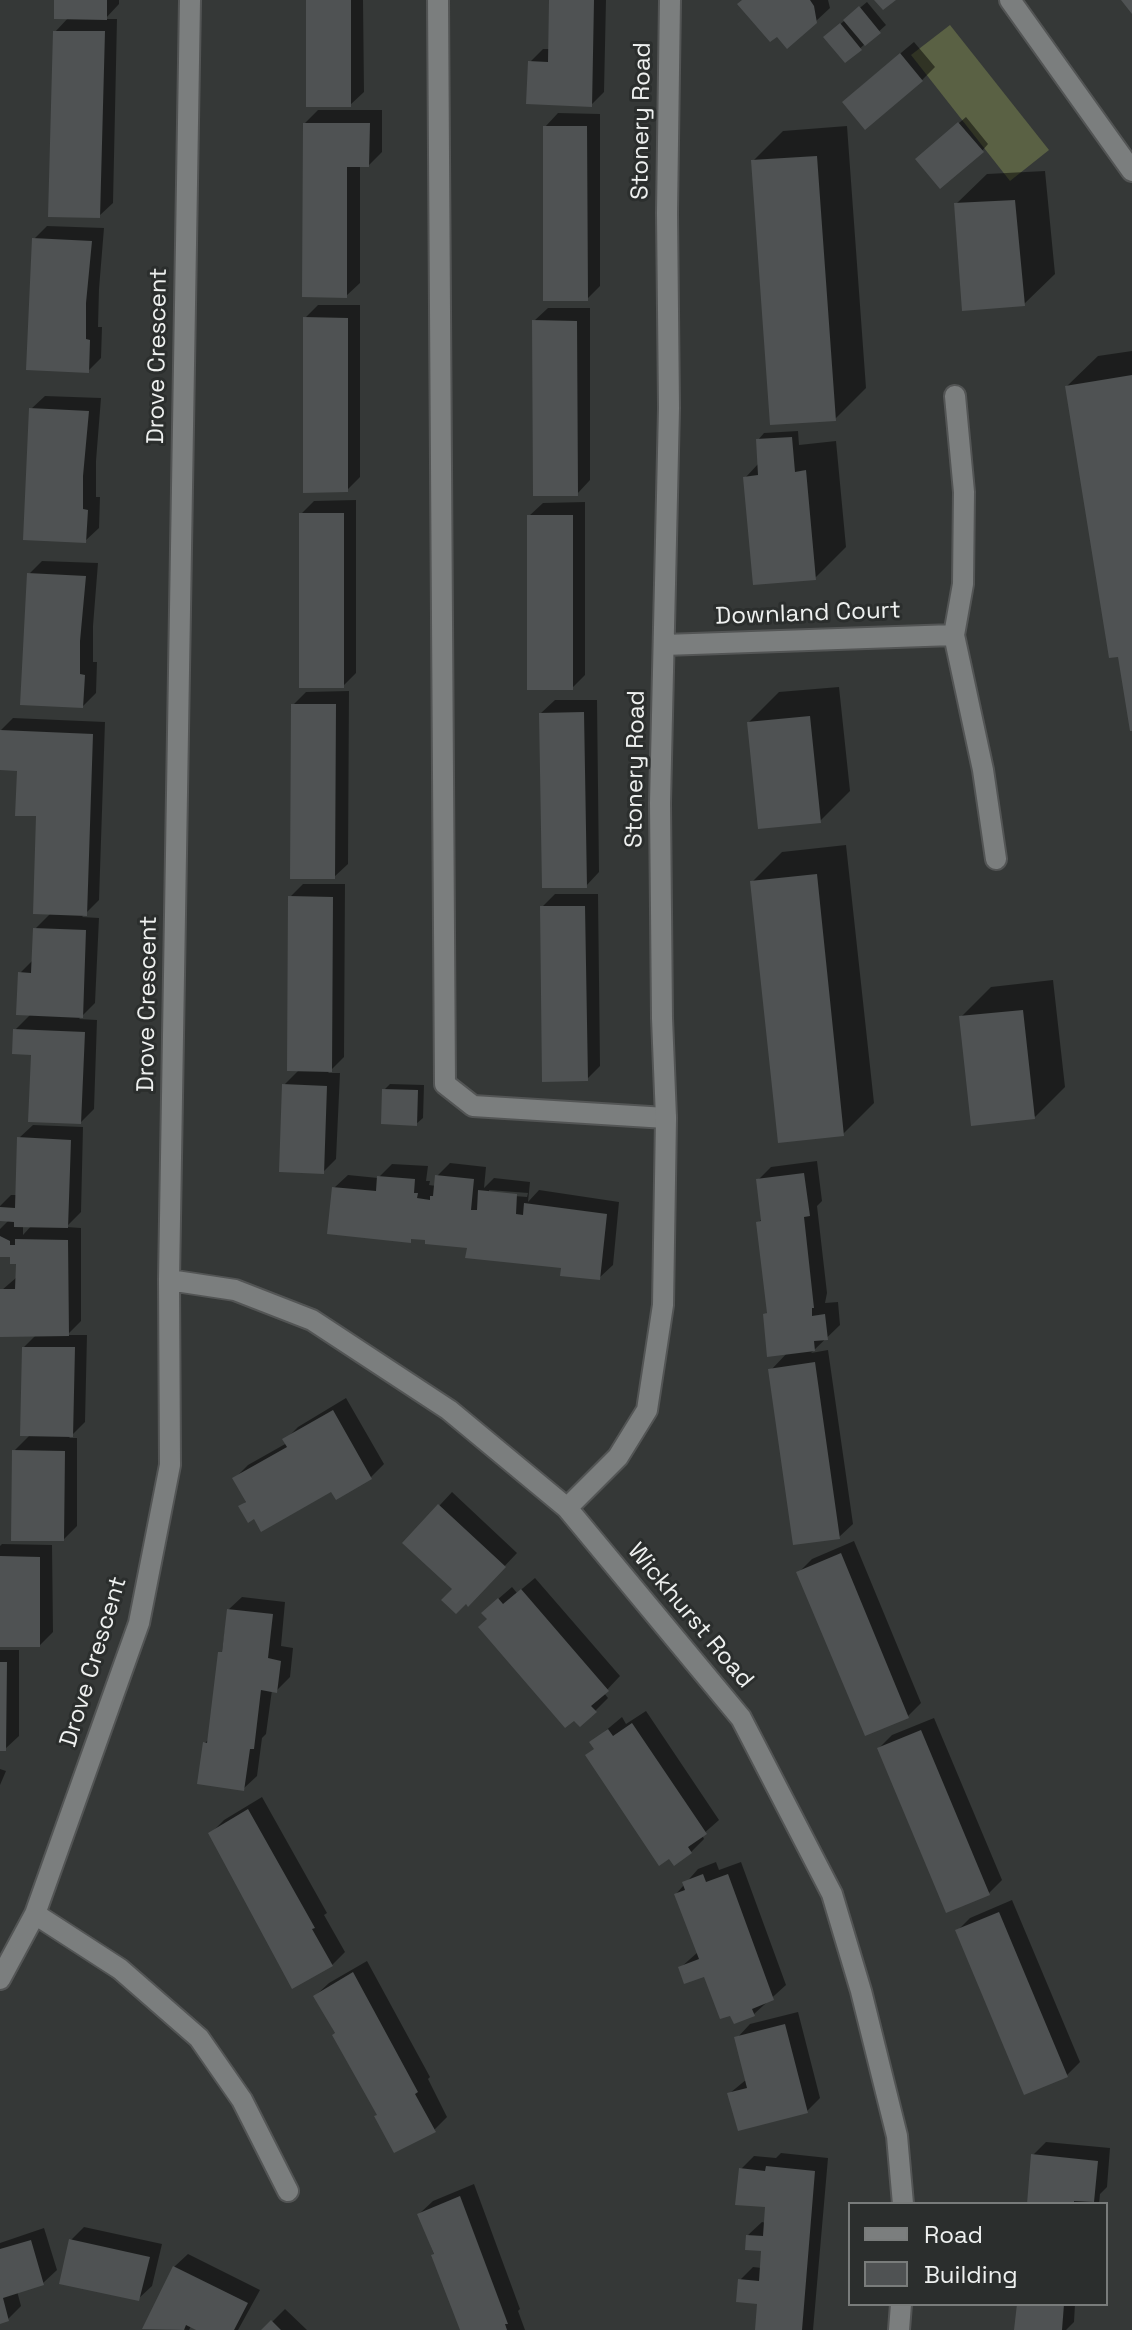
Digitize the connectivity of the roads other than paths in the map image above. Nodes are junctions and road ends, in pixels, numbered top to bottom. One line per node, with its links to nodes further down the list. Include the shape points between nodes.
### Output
1 (190, 0): 11 (street, Drove Crescent)
2 (438, 0): 10 (street, via 445,1084 473,1106)
3 (670, 0): 8 (street, Stonery Road)
4 (1010, 0): 5 (street)
5 (1132, 171)
6 (955, 396): 7 (street, via 964,492 963,584)
7 (954, 635): 8 (street, Downland Court); 9 (street)
8 (664, 645): 10 (street, Stonery Road, via 660,803)
9 (996, 859)
10 (666, 1118): 12 (street, Stonery Road, via 663,1305 647,1410 618,1457)
11 (169, 1280): 12 (street, Wickhurst Road, via 235,1290 312,1320 449,1410); 13 (street, Drove Crescent, via 170,1465 139,1623)
12 (567, 1508): 16 (street, Wickhurst Road, via 741,1718 832,1894 897,2136)
13 (35, 1914): 14 (street, Drove Crescent); 15 (street, via 120,1969 199,2038 242,2100)
14 (0, 1979)
15 (288, 2191)
16 (903, 2202)
17 (901, 2306): 18 (street)
18 (899, 2330)

